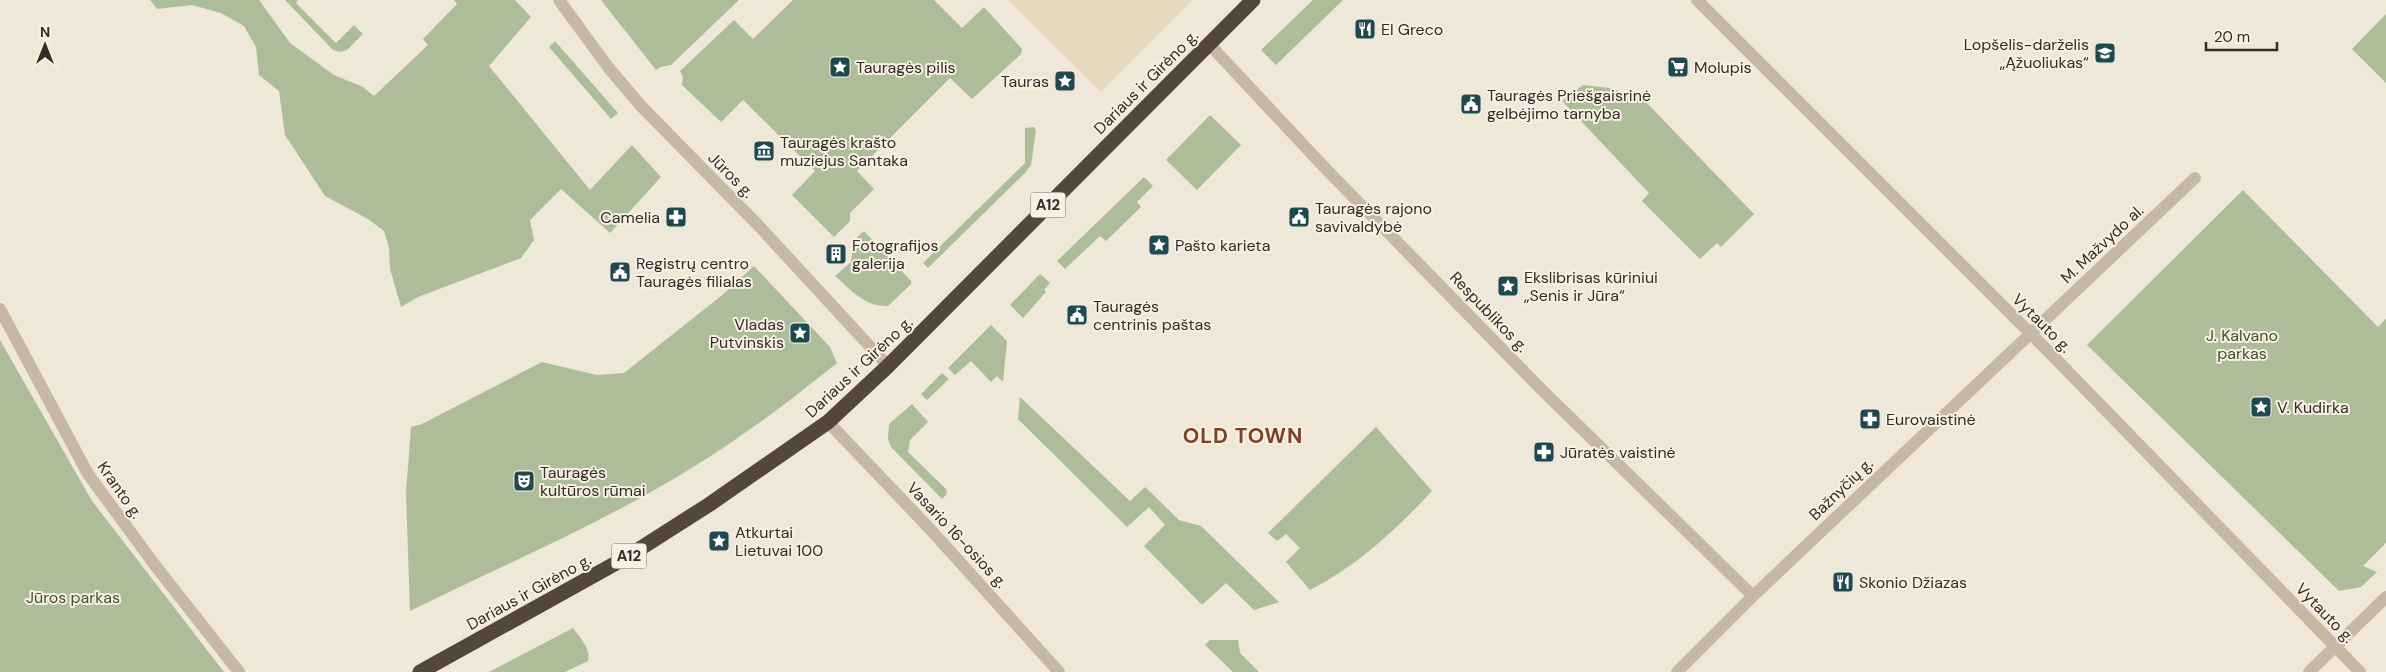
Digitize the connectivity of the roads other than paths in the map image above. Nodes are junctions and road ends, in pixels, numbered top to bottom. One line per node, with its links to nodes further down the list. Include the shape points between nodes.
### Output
1 (559, 0): 8 (street, Jūros g., via 641,106 758,225)
2 (1253, 0): 4 (highway, Dariaus ir Girėno g. / A12)
3 (1697, 0): 7 (street, Vytauto g.)
4 (1209, 44): 8 (highway, Dariaus ir Girėno g. / A12); 10 (street, Respublikos g., via 1541,389)
5 (2195, 178): 7 (street, M. Mažvydo al.)
6 (0, 309): 13 (street, Kranto g., via 88,474)
7 (2030, 333): 10 (street, Bažnyčių g.); 12 (street, Vytauto g.)
8 (888, 366): 9 (highway, Dariaus ir Girėno g. / A12)
9 (828, 422): 14 (highway, Dariaus ir Girėno g. / A12, via 627,557); 15 (street, Vasario 16-osios g.)
10 (1753, 596): 16 (street, Bažnyčių g.)
11 (2386, 597): 12 (street)
12 (2336, 646): 17 (street); 18 (street, Vytauto g.)
13 (239, 672)
14 (420, 672)
15 (1060, 672)
16 (1677, 672)
17 (2309, 672)
18 (2360, 672)

